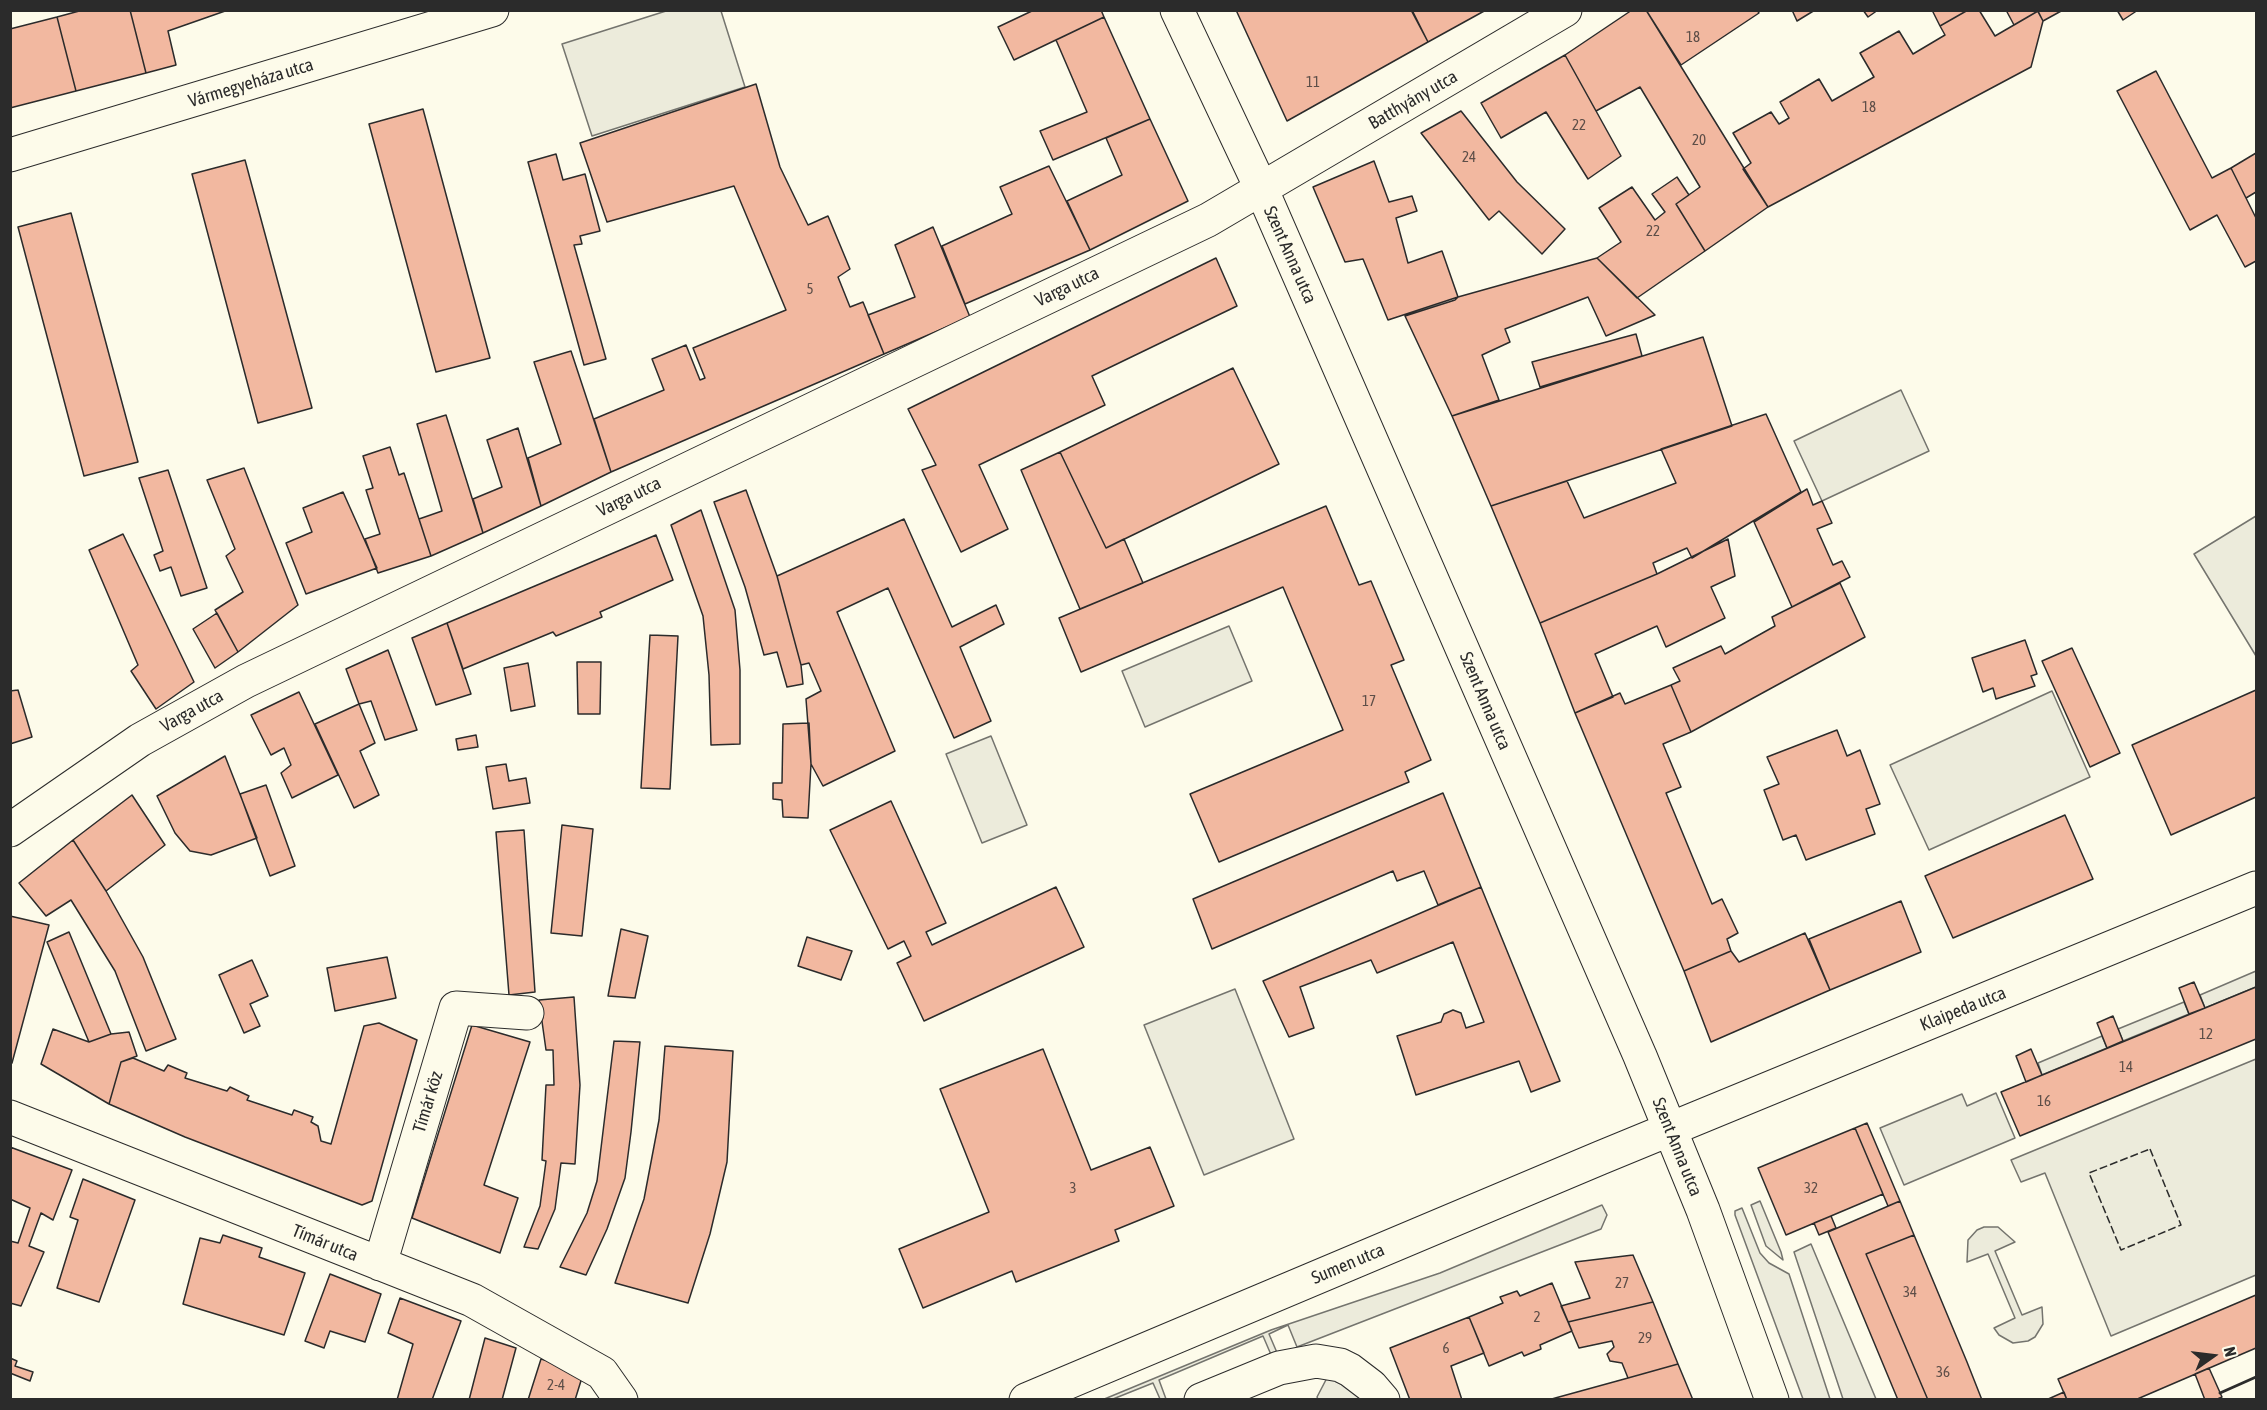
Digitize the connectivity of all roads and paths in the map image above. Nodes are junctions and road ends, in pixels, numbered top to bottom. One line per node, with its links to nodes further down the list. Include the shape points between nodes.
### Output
1 (492, 10): 4 (street, Vármegyeháza utca)
2 (1177, 10): 5 (street, Szent Anna utca)
3 (1565, 10): 5 (street, Batthyány utca)
4 (10, 156)
5 (1261, 188): 6 (street, Varga utca, via 1208,220 246,681 140,740); 10 (street, Szent Anna utca)
6 (10, 831)
7 (2256, 888): 10 (street, Klaipeda utca)
8 (527, 1013): 11 (street, Tímár köz, via 456,1008)
9 (10, 1117): 11 (street, Tímár utca)
10 (1670, 1128): 13 (street, Sumen utca); 16 (street, Szent Anna utca)
11 (380, 1264): 12 (street, Tímár utca, via 472,1300 592,1367 602,1373)
12 (621, 1400)
13 (1026, 1400)
14 (1201, 1400): 15 (street, via 1279,1368 1316,1361 1350,1370)
15 (1383, 1400)
16 (1772, 1400)

